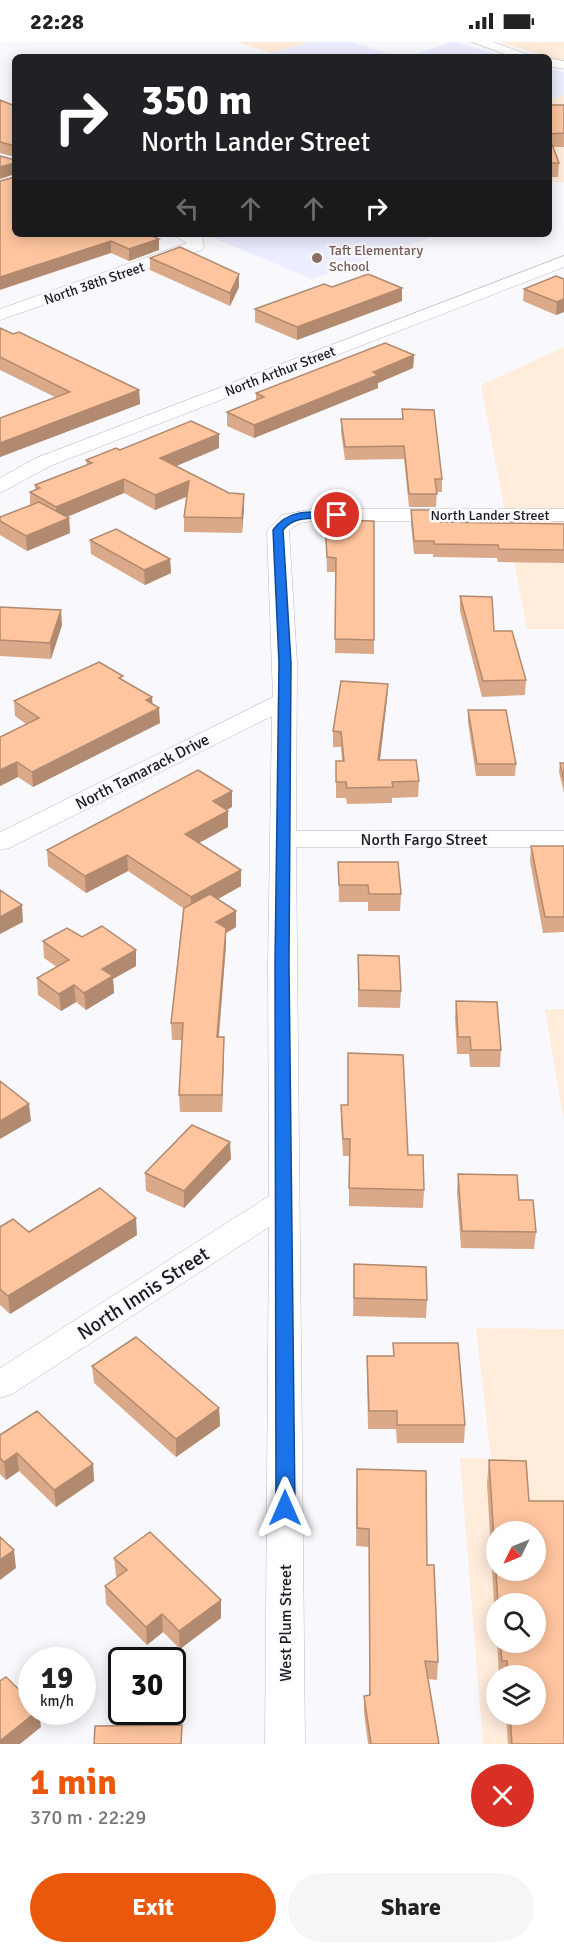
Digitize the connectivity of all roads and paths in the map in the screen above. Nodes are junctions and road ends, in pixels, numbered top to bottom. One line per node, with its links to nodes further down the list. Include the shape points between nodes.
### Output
1 (479, 42): 2 (street)
2 (518, 54)
3 (187, 237): 5 (street, North 38th Street, via 196,241 196,246)
4 (564, 261): 6 (street, North Arthur Street, via 43,462)
5 (0, 315)
6 (0, 487)
7 (564, 515): 8 (street, North Lander Street, via 296,516)
8 (278, 530): 9 (street, West Plum Street)
9 (284, 700): 10 (street, West Plum Street); 12 (street, North Tamarack Drive)
10 (284, 839): 11 (street, North Fargo Street); 13 (street, West Plum Street)
11 (564, 839)
12 (0, 842)
13 (285, 1201): 14 (street, North Innis Street); 15 (street, West Plum Street)
14 (0, 1385)
15 (285, 1744)

